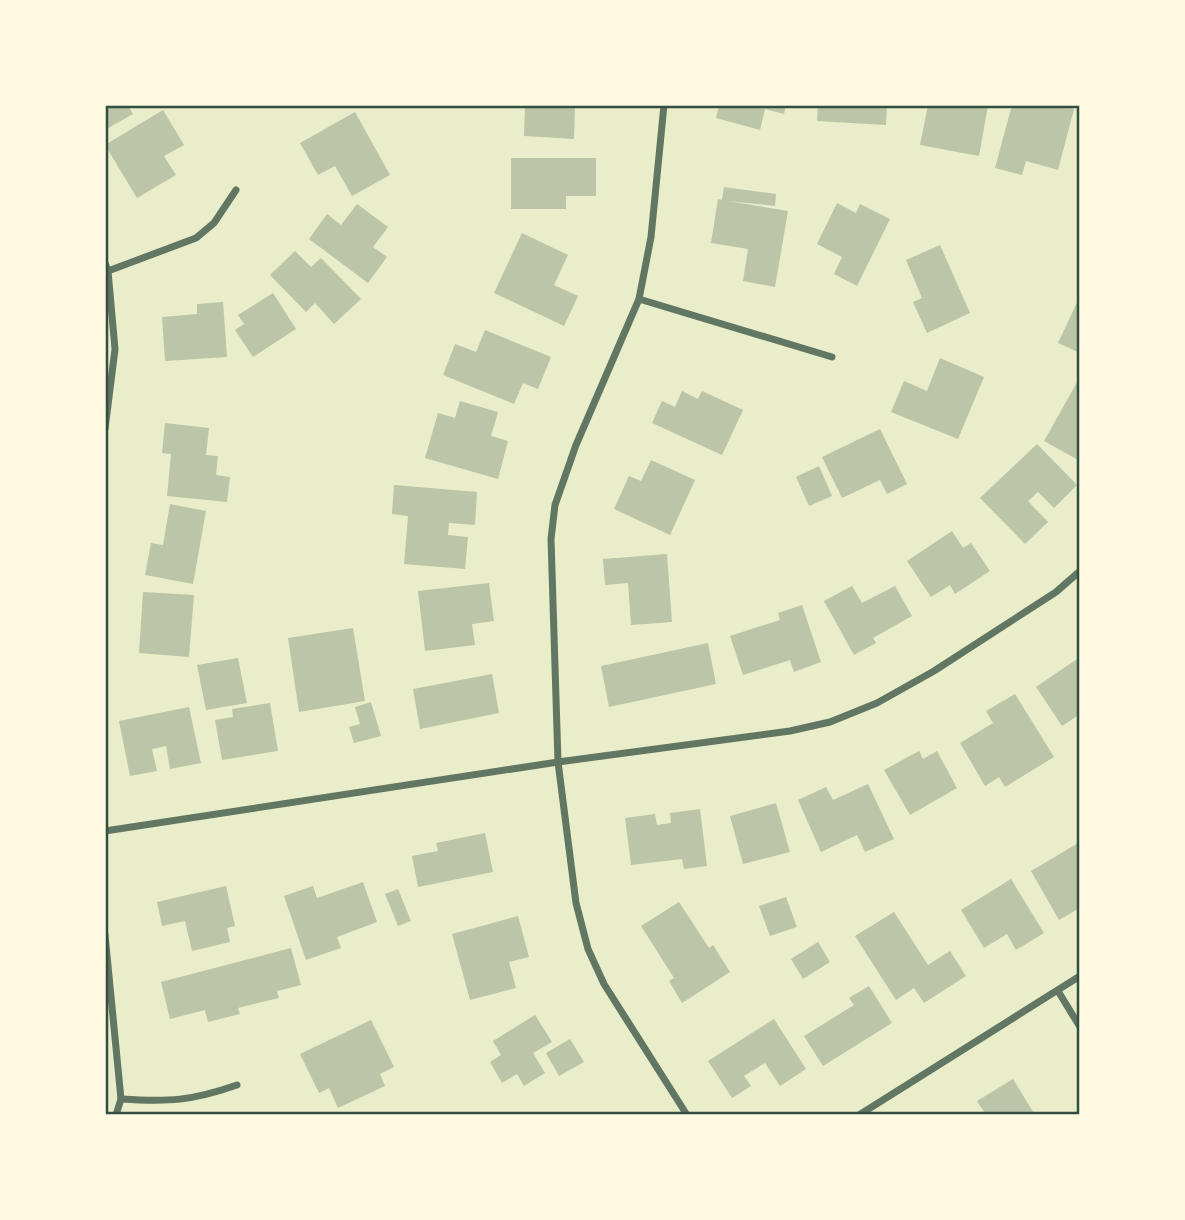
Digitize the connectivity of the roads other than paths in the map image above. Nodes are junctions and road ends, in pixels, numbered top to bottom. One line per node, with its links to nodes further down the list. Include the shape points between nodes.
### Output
1 (664, 105): 4 (street, via 651,237)
2 (236, 190): 3 (street, via 214,223 196,238)
3 (107, 267): 6 (street, via 115,349)
4 (639, 299): 5 (street); 8 (street, via 555,505 551,539)
5 (832, 357)
6 (105, 429)
7 (1080, 571): 8 (street, via 1056,592 934,671 877,703 830,722)
8 (558, 762): 9 (street); 17 (street, via 576,903 588,949 604,984)
9 (105, 831)
10 (105, 935): 15 (street)
11 (1080, 976): 12 (street)
12 (1058, 990): 13 (street); 18 (street)
13 (1080, 1027)
14 (237, 1086): 15 (street, via 202,1098 164,1102)
15 (121, 1098): 16 (street)
16 (116, 1115)
17 (687, 1115)
18 (859, 1115)

